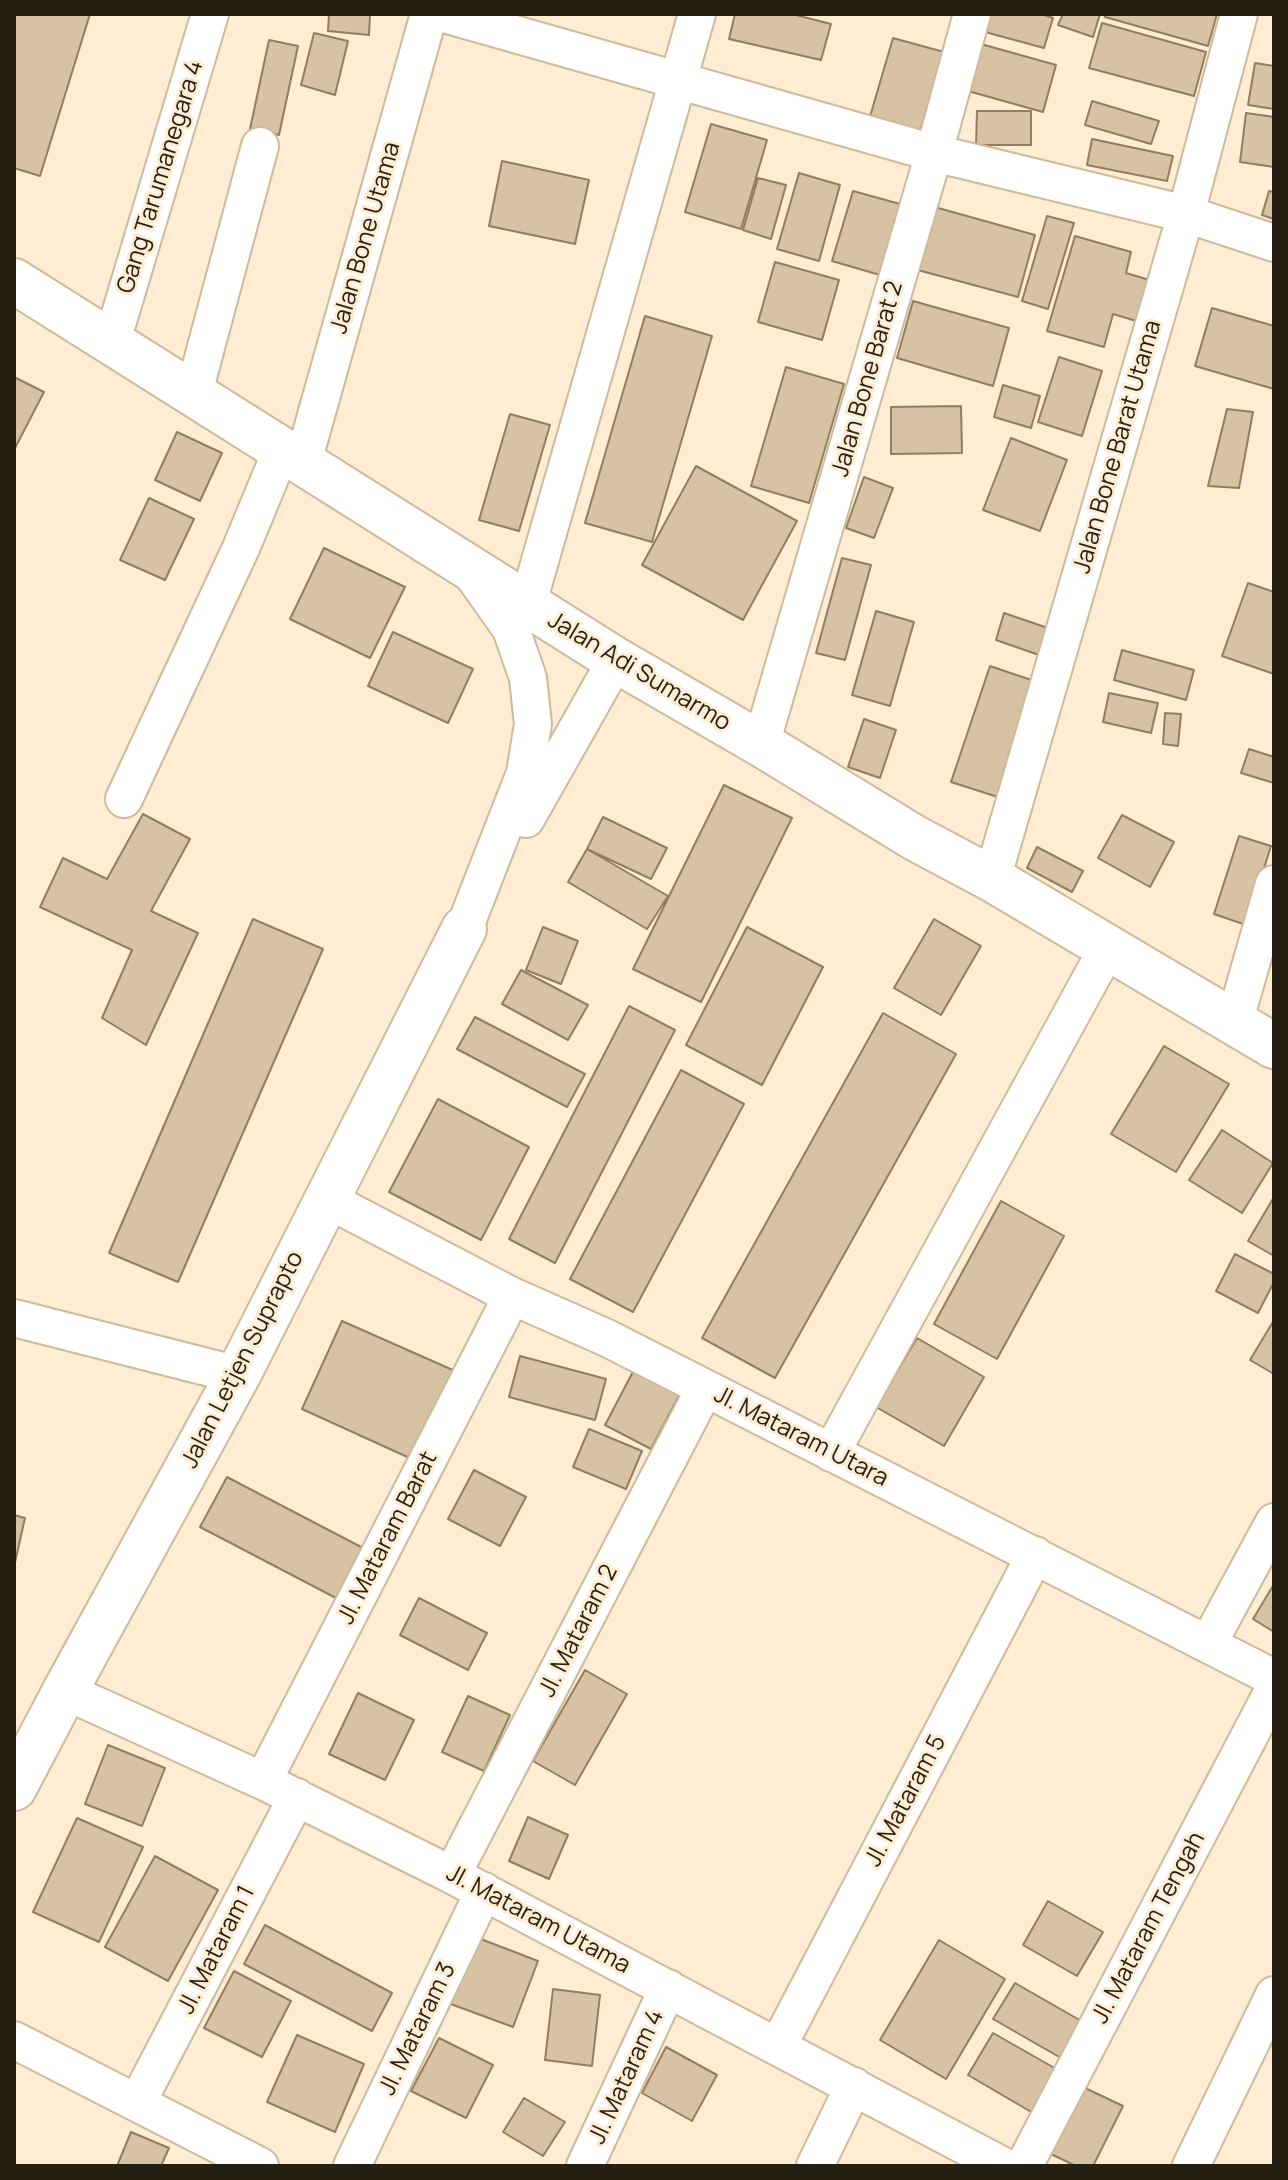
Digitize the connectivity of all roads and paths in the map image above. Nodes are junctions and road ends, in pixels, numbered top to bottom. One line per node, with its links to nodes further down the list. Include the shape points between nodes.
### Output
1 (210, 14): 13 (street, Gang Tarumanegara 4)
2 (429, 14): 15 (street, Jalan Bone Utama)
3 (444, 14): 7 (street)
4 (697, 14): 7 (street)
5 (972, 14): 9 (street, Jalan Bone Barat 2)
6 (1239, 14): 10 (street, Jalan Bone Barat Utama)
7 (677, 82): 9 (street); 17 (street)
8 (260, 146): 14 (street)
9 (934, 153): 10 (street); 19 (street, Jalan Bone Barat 2)
10 (1186, 214): 11 (street); 21 (street, Jalan Bone Barat Utama)
11 (1274, 243)
12 (14, 281): 13 (main road, Jalan Adi Sumarmo)
13 (112, 341): 14 (main road, Jalan Adi Sumarmo)
14 (194, 392): 15 (main road, Jalan Adi Sumarmo)
15 (293, 455): 16 (main road, Jalan Adi Sumarmo); 20 (street, Jalan Bone Utama, via 241,548)
16 (468, 567): 17 (main road, Jalan Adi Sumarmo); 23 (street, via 511,629 528,678 533,724 525,773)
17 (527, 606): 18 (main road, Jalan Adi Sumarmo)
18 (616, 660): 19 (main road, Jalan Adi Sumarmo); 23 (street)
19 (761, 744): 21 (main road, Jalan Adi Sumarmo)
20 (124, 799)
21 (992, 879): 24 (main road, Jalan Adi Sumarmo)
22 (1274, 884): 25 (street)
23 (464, 929): 27 (main road, Jalan Letjen Suprapto)
24 (1107, 949): 25 (main road, Jalan Adi Sumarmo); 32 (street)
25 (1234, 1023): 26 (main road, Jalan Adi Sumarmo)
26 (1274, 1046)
27 (326, 1199): 28 (street, Jl. Mataram Utara); 30 (main road, Jalan Letjen Suprapto)
28 (512, 1296): 31 (street, Jl. Mataram Utara); 39 (street, Jl. Mataram Barat)
29 (14, 1318): 30 (street)
30 (238, 1375): 38 (main road, Jalan Letjen Suprapto)
31 (705, 1388): 32 (street, Jl. Mataram Utara); 42 (street, Jl. Mataram 2)
32 (831, 1453): 34 (street, Jl. Mataram Utara)
33 (1274, 1522): 35 (street)
34 (1035, 1555): 35 (street, Jl. Mataram Utara); 47 (street, Jl. Mataram 5)
35 (1208, 1644): 36 (street, Jl. Mataram Utara)
36 (1274, 1678)
37 (1274, 1689): 55 (street, Jl. Mataram Tengah)
38 (65, 1691): 39 (street, Jl. Mataram Utama); 40 (main road, Jalan Letjen Suprapto)
39 (263, 1781): 41 (street, Jl. Mataram Utama)
40 (14, 1788)
41 (297, 1797): 42 (street, Jl. Mataram Utama); 49 (street, Jl. Mataram 1)
42 (452, 1875): 43 (street, Jl. Mataram Utama)
43 (484, 1891): 44 (street, Jl. Mataram Utama); 51 (street, Jl. Mataram 3)
44 (668, 1988): 47 (street, Jl. Mataram Utama); 52 (street, Jl. Mataram 4)
45 (1274, 1995): 56 (street)
46 (14, 2040): 49 (street)
47 (778, 2046): 48 (street, Jl. Mataram Utama)
48 (854, 2086): 53 (street); 54 (street, Jl. Mataram Utama)
49 (137, 2103): 50 (street)
50 (260, 2166)
51 (352, 2166)
52 (585, 2166)
53 (815, 2166)
54 (1003, 2166)
55 (1024, 2166)
56 (1191, 2166)

